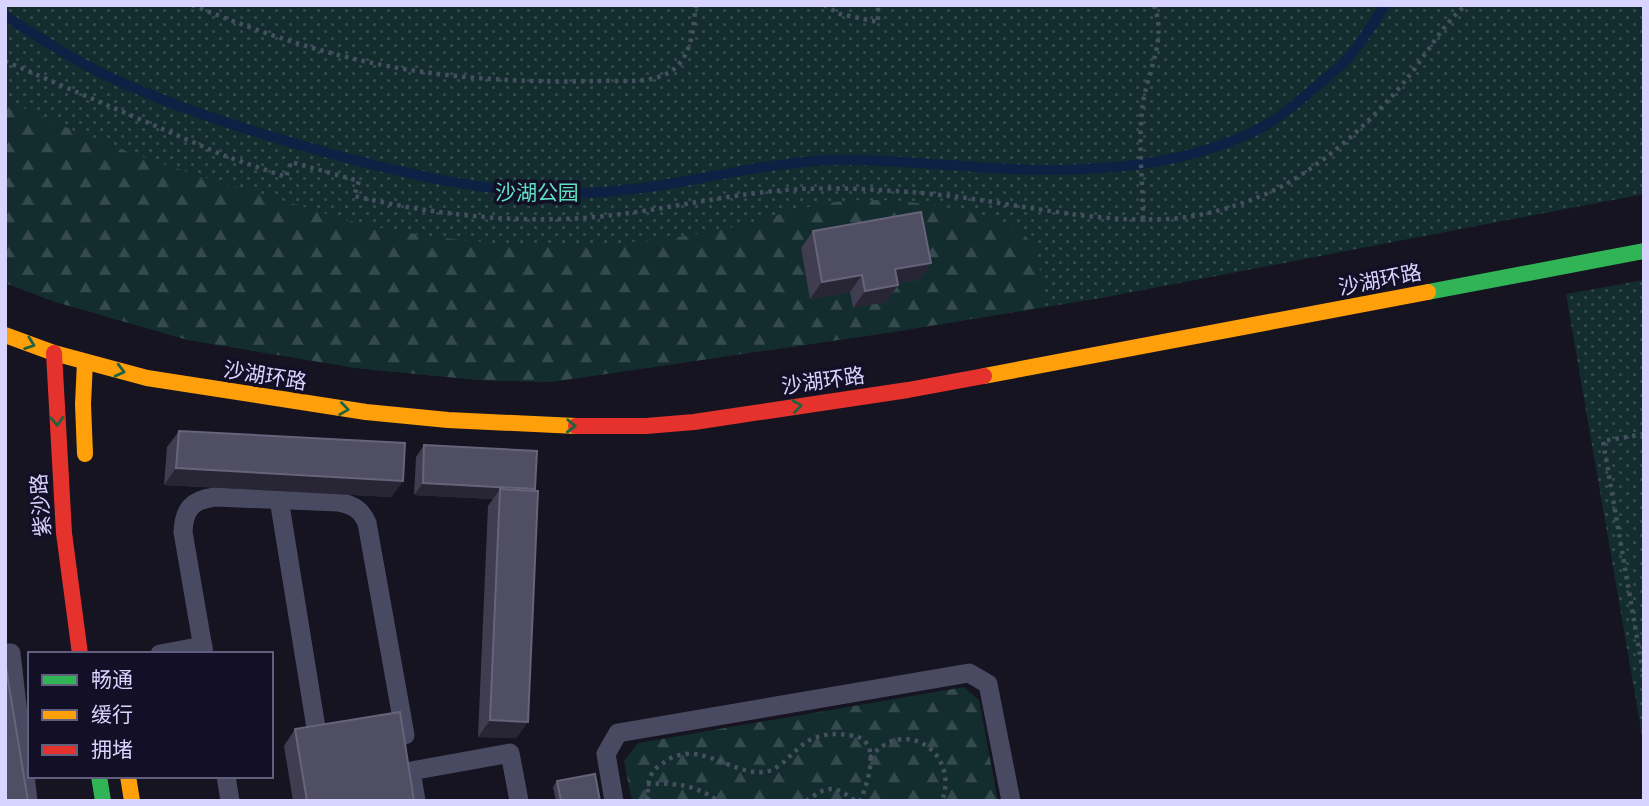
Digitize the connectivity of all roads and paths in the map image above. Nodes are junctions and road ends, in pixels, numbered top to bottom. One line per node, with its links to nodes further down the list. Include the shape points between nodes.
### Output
1 (192, 5): 2 (path, via 361,61 466,77 587,81 661,77 673,70 690,45)
2 (696, 5)
3 (824, 5): 4 (path, via 840,14 878,22)
4 (878, 5)
5 (1154, 5): 8 (path, via 1157,56 1141,118)
6 (1466, 5): 8 (path, via 1408,78 1308,172 1263,195 1213,212)
7 (5, 61): 8 (path, via 225,156 286,177 290,162 359,181 354,196 463,216 604,216 802,189 899,191)
8 (1143, 219)
9 (1644, 251): 12 (main road, 沙湖环路, one-way to 9, via 147,378 366,412 487,422 646,426 908,390)
10 (5, 335): 11 (main road, 沙湖环路, one-way to 11)
11 (54, 353): 12 (main road, 沙湖环路); 17 (main road, 紫沙路, one-way to 17, via 64,533)
12 (85, 362): 14 (main road)
13 (1644, 434): 20 (path, via 1603,441)
14 (86, 477)
15 (279, 499): 16 (lane, via 215,497 187,509 183,532); 21 (lane, via 338,502 362,512); 22 (lane)
16 (204, 650): 18 (lane)
17 (80, 652)
18 (182, 652)
19 (5, 653): 28 (lane, via 11,653)
20 (1644, 678)
21 (405, 735)
22 (318, 740)
23 (870, 758): 27 (path, via 868,745 859,737 838,733 798,746 770,770 752,772 703,756 677,755 656,767); 38 (path, via 864,792); 39 (path, via 891,741 923,743 937,753 945,772)
24 (99, 778): 29 (main road)
25 (128, 778): 30 (main road)
26 (226, 778): 31 (lane)
27 (647, 784): 35 (path); 36 (path, via 681,783)
28 (28, 801)
29 (103, 801)
30 (132, 801)
31 (230, 801)
32 (416, 801): 33 (lane, via 411,771 510,753)
33 (519, 801)
34 (614, 801): 40 (lane, via 606,754 618,733 970,673 988,684)
35 (648, 801)
36 (718, 801)
37 (806, 801): 38 (path, via 825,788 841,790)
38 (857, 801)
39 (942, 801)
40 (1011, 801)

